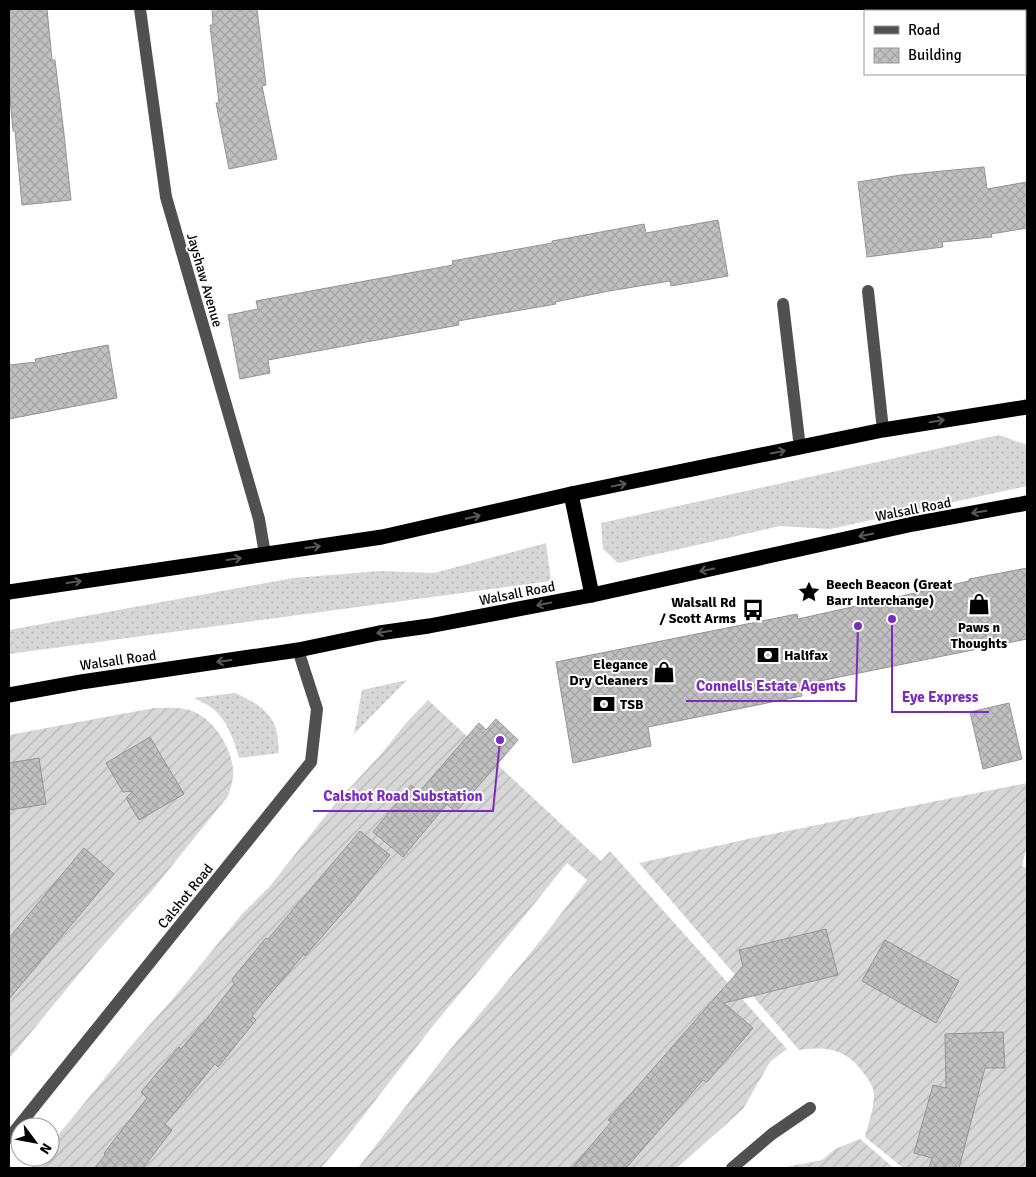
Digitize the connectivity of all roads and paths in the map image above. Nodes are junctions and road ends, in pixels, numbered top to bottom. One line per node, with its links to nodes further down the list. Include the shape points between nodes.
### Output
1 (140, 9): 9 (street, Jayshaw Avenue, via 166,197 259,519)
2 (868, 291): 5 (street)
3 (783, 304): 6 (street)
4 (1027, 407): 5 (highway, one-way to 4)
5 (883, 430): 6 (highway)
6 (800, 448): 7 (highway, one-way to 6)
7 (571, 494): 9 (highway, one-way to 7, via 382,537); 11 (highway)
8 (1027, 503): 11 (highway, Walsall Road, one-way to 11, via 913,524)
9 (265, 554): 10 (highway, one-way to 9)
10 (9, 592)
11 (592, 595): 12 (highway, Walsall Road, one-way to 12)
12 (298, 650): 13 (highway, Walsall Road, one-way to 13); 17 (street, Calshot Road, via 317,709 312,762)
13 (81, 682): 14 (highway); 15 (highway, Walsall Road)
14 (9, 686)
15 (9, 695)
16 (810, 1108): 18 (street, via 772,1134)
17 (9, 1138)
18 (732, 1168)

